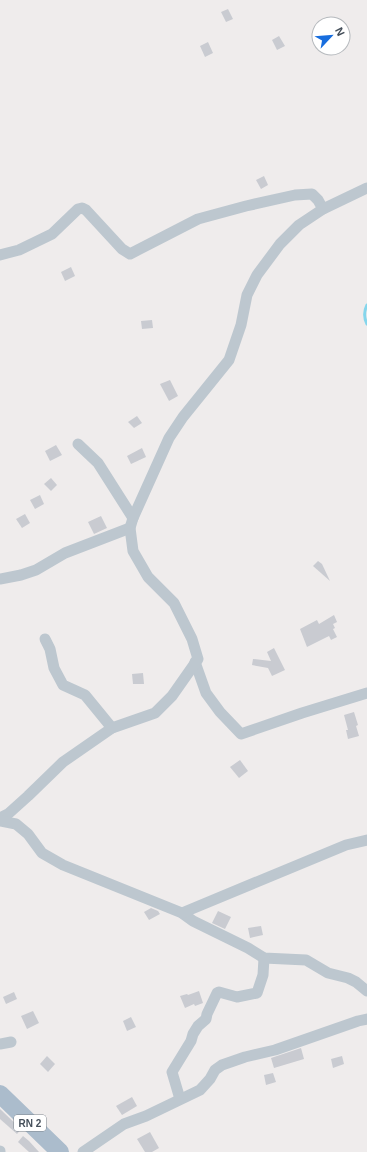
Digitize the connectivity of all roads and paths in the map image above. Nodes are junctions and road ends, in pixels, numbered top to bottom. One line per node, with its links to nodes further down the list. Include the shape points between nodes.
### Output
1 (367, 188): 2 (street)
2 (323, 209): 3 (street, via 312,194 295,195 246,206 198,219 130,254 82,208 52,234 19,250); 5 (street, via 298,225 257,275 247,295 241,325 229,360 169,438)
3 (0, 254)
4 (78, 444): 5 (street, via 98,464)
5 (131, 523): 6 (street, via 64,553 36,570); 8 (street, via 134,552 148,577 174,603 192,639 198,659)
6 (0, 579)
7 (45, 639): 10 (street, via 50,648 54,668 63,685 85,696)
8 (195, 662): 9 (street, via 206,693 241,734); 10 (street, via 172,696 155,713)
9 (367, 694)
10 (112, 728): 11 (street, via 63,762)
11 (0, 819): 13 (street, via 16,824 28,834 42,853 63,865)
12 (367, 840): 13 (street, via 346,845)
13 (182, 913): 14 (street)
14 (264, 958): 15 (street, via 306,960 328,973 356,982); 18 (street, via 263,975 257,993 237,998 217,993 206,1020 198,1026 172,1072)
15 (367, 991)
16 (367, 1020): 18 (street, via 222,1065 200,1090)
17 (0, 1094): 19 (main road, RN 2)
18 (180, 1099): 20 (street, via 124,1124)
19 (60, 1152)
20 (83, 1152)

